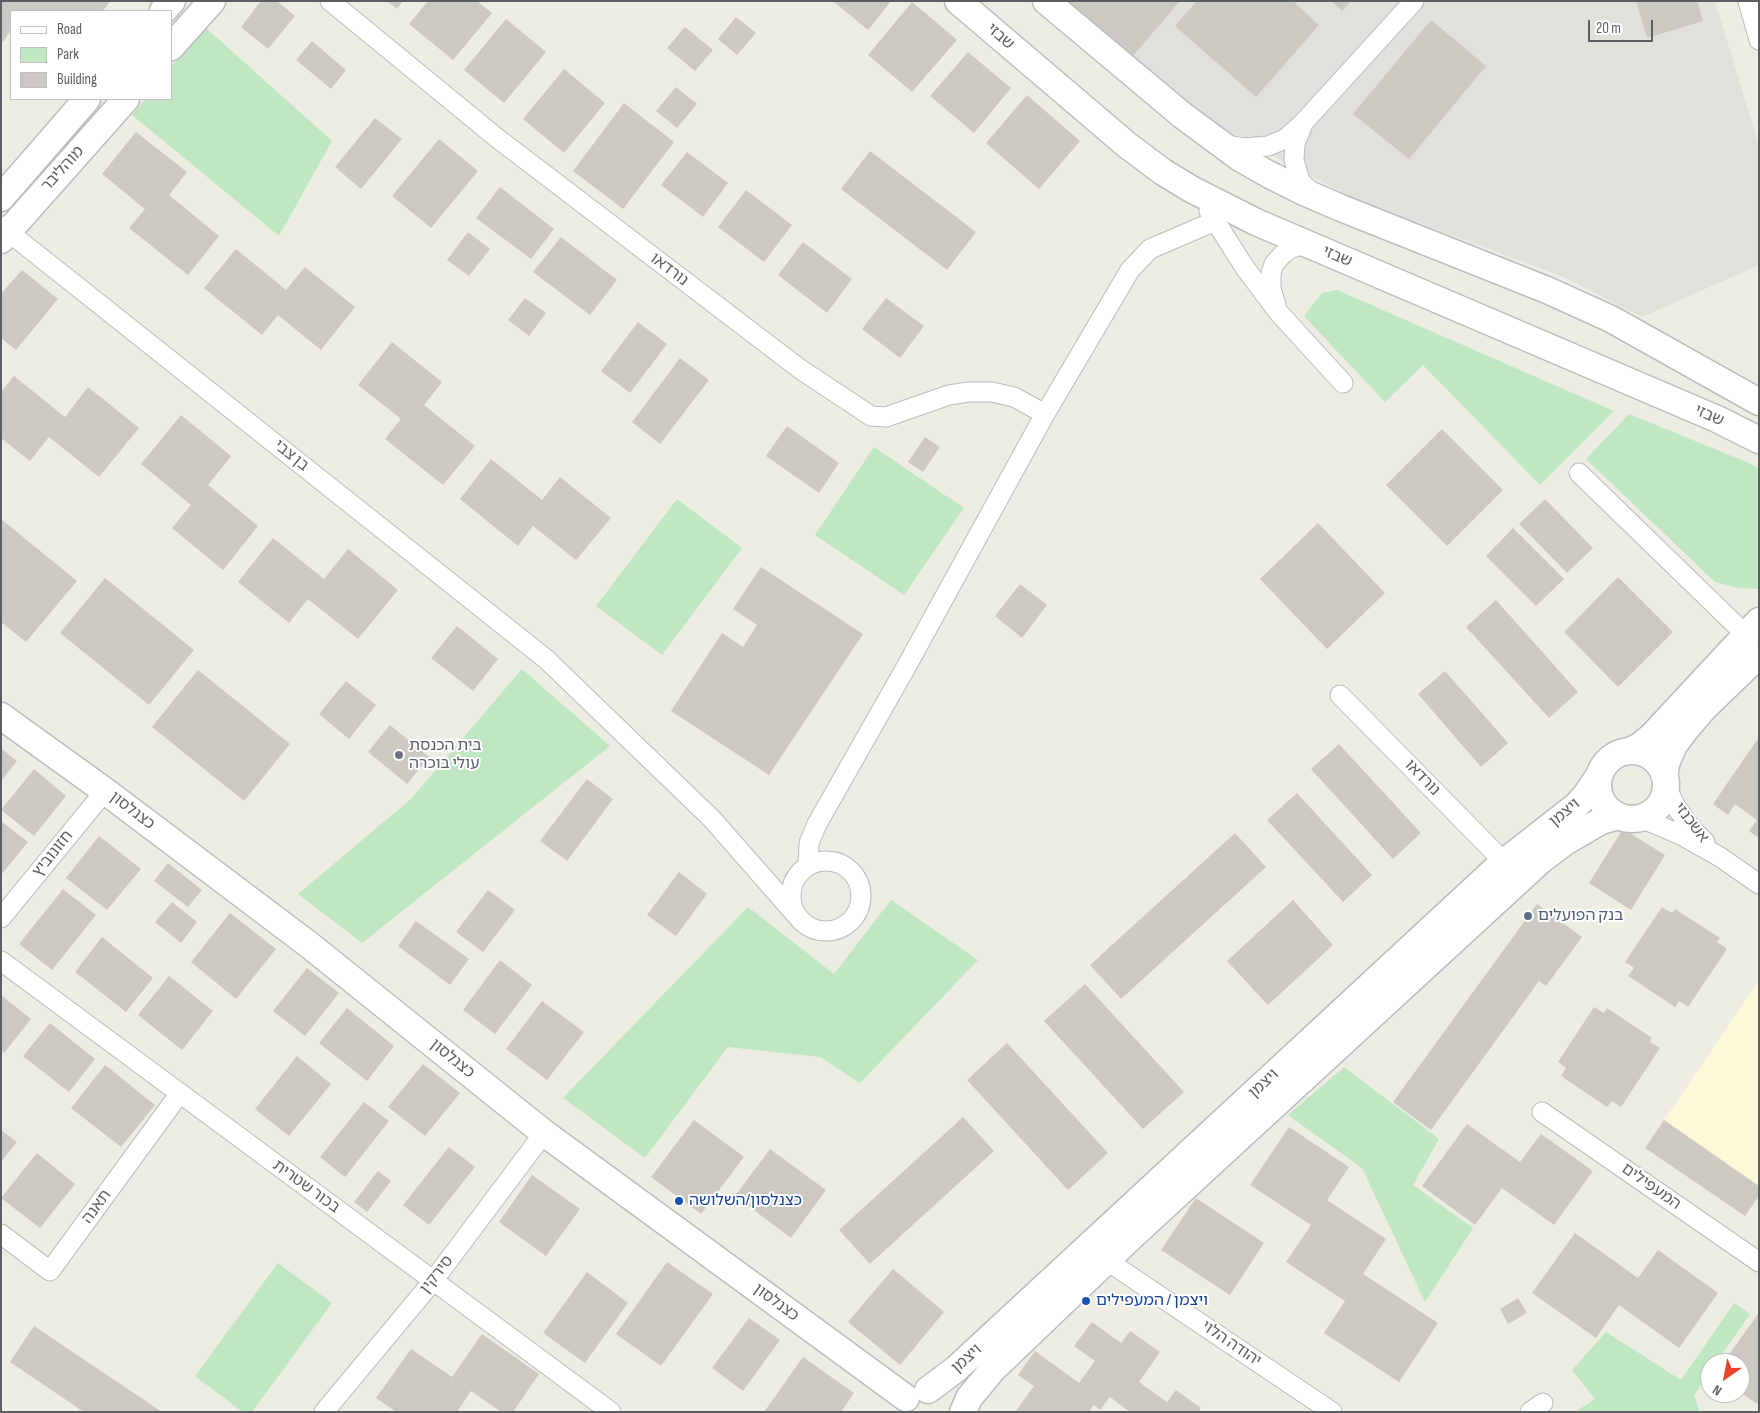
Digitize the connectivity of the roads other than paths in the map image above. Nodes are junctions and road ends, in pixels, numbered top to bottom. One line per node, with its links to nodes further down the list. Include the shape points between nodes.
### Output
1 (212, 1): 8 (street)
2 (330, 1): 22 (street, נורדאו, via 497,138 800,370 871,416 886,417 949,395 969,392 992,392 1014,397)
3 (958, 1): 13 (street, שבזי, via 1127,145)
4 (1046, 1): 12 (street)
5 (1414, 1): 11 (street)
6 (1748, 1): 7 (street)
7 (1759, 40)
8 (172, 46)
9 (87, 100): 15 (street, מוהליבר)
10 (125, 100): 17 (street, מוהליבר)
11 (1303, 123): 12 (street, via 1285,139 1268,146 1244,148); 14 (street, via 1295,144 1294,160 1300,181)
12 (1221, 144): 14 (street, via 1268,174)
13 (1198, 193): 16 (street); 18 (street, שבזי)
14 (1315, 197): 21 (street, via 1611,319)
15 (1, 198)
16 (1215, 221): 19 (street); 22 (street, via 1150,249 1130,270)
17 (4, 232): 34 (street, בן צבי, via 546,659 712,819)
18 (1306, 244): 19 (street, via 1291,248 1274,264 1271,288); 23 (street, שבזי, via 1717,419)
19 (1279, 313): 20 (street)
20 (1343, 383)
21 (1759, 402)
22 (1046, 414): 36 (street, via 817,824)
23 (1759, 440)
24 (1579, 473): 25 (street)
25 (1754, 637): 28 (street, via 1652,736); 30 (street, via 1674,745 1667,761)
26 (1340, 695): 35 (street, נורדאו)
27 (1, 716): 31 (street, כצנלסון)
28 (1629, 751): 29 (street, via 1610,759); 30 (street, via 1648,755 1660,766)
29 (1598, 776): 32 (street, via 1599,796 1609,810); 35 (street, ויצמן, via 1576,806)
30 (1665, 780): 32 (street, via 1664,796 1659,805 1651,813); 33 (street, אשכנזי, via 1676,807)
31 (105, 791): 39 (street, חזונוביץ); 43 (street, כצנלסון, via 308,944)
32 (1629, 817): 33 (street, אשכנזי, via 1680,836); 45 (street, ויצמן, via 1601,821 1541,860)
33 (1720, 858): 37 (street, אשכנזי)
34 (747, 859): 36 (street, via 785,875); 38 (street, בן צבי)
35 (1504, 862): 48 (street, ויצמן, via 941,1382)
36 (803, 870): 38 (street, via 791,894); 38 (street, via 818,862 840,864 858,880 862,891 861,904 857,915 838,930 814,930)
37 (1759, 884)
38 (797, 916)
39 (1, 918)
40 (1, 962): 41 (street, בכור שטרית)
41 (180, 1093): 44 (street, תאנה, via 50,1271); 47 (street, בכור שטרית)
42 (1542, 1112): 46 (street, המעפילים)
43 (544, 1133): 47 (street, סירקין); 48 (street, כצנלסון)
44 (1, 1234)
45 (1106, 1260): 51 (street, ויצמן, via 993,1369 969,1398); 52 (street, יהודה הלוי)
46 (1759, 1262)
47 (433, 1280): 49 (street, סירקין); 50 (street, בכור שטרית)
48 (911, 1400): 51 (street, כצנלסון, via 942,1392)
49 (324, 1412)
50 (611, 1412)
51 (962, 1412)
52 (1332, 1412)

